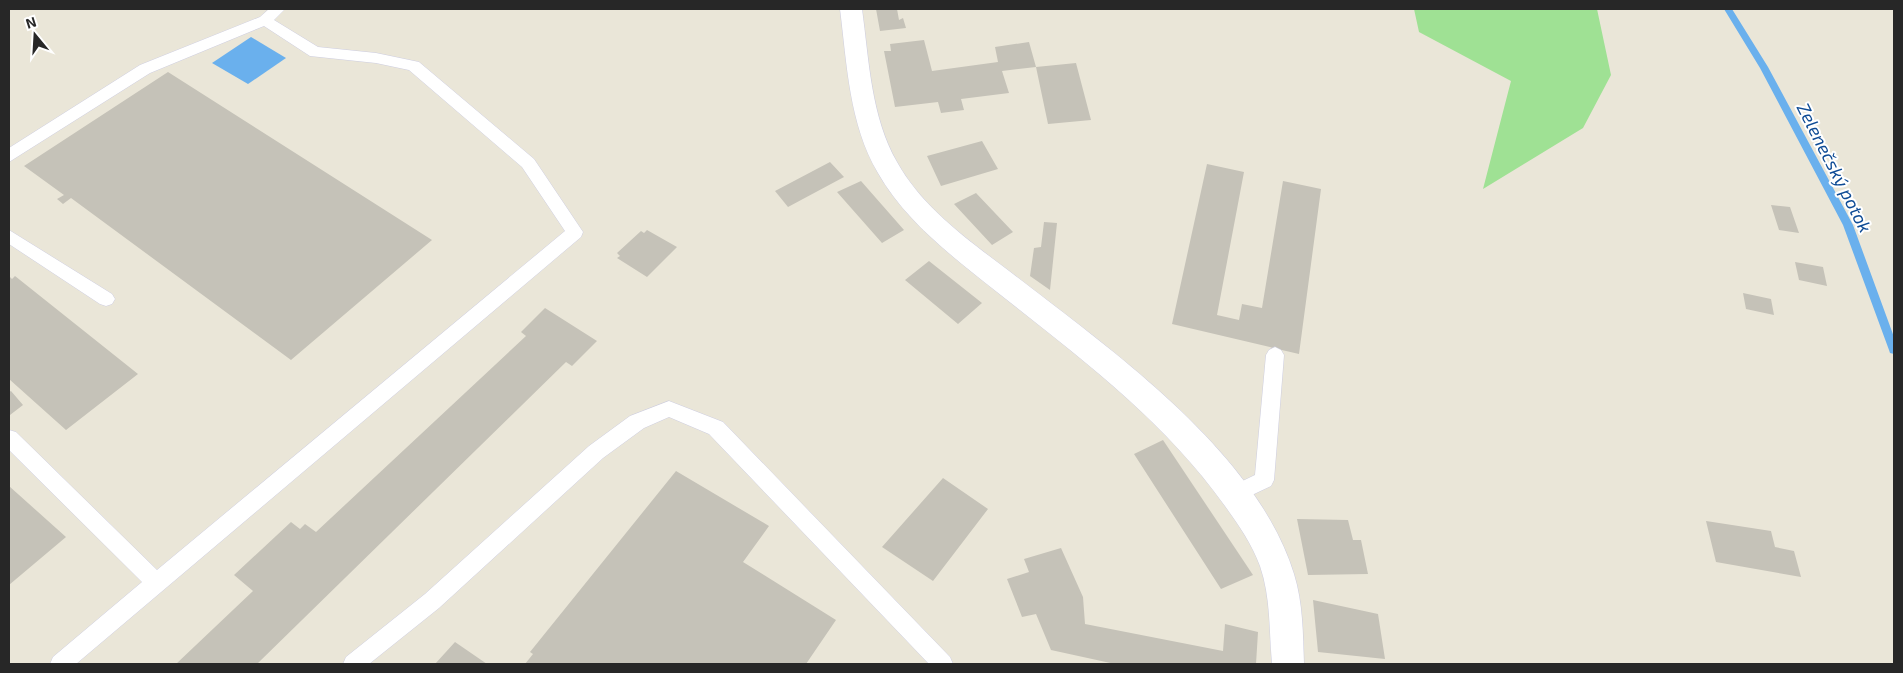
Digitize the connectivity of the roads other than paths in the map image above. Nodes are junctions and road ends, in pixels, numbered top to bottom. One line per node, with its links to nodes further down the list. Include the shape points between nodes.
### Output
1 (851, 9): 8 (street, via 870,125 887,168 898,184 952,240 1155,404 1189,437)
2 (272, 14): 3 (lane, via 145,69); 9 (lane, via 315,52 376,58 414,66 528,164 574,232)
3 (9, 156)
4 (9, 236): 5 (lane)
5 (106, 299)
6 (1275, 355): 8 (lane, via 1264,480)
7 (9, 438): 9 (lane)
8 (1235, 494): 13 (street, via 1262,536 1278,574 1284,597)
9 (157, 583): 10 (lane)
10 (60, 664)
11 (353, 664): 12 (lane, via 432,601 596,452 637,422 669,409 716,428)
12 (943, 664)
13 (1288, 664)

